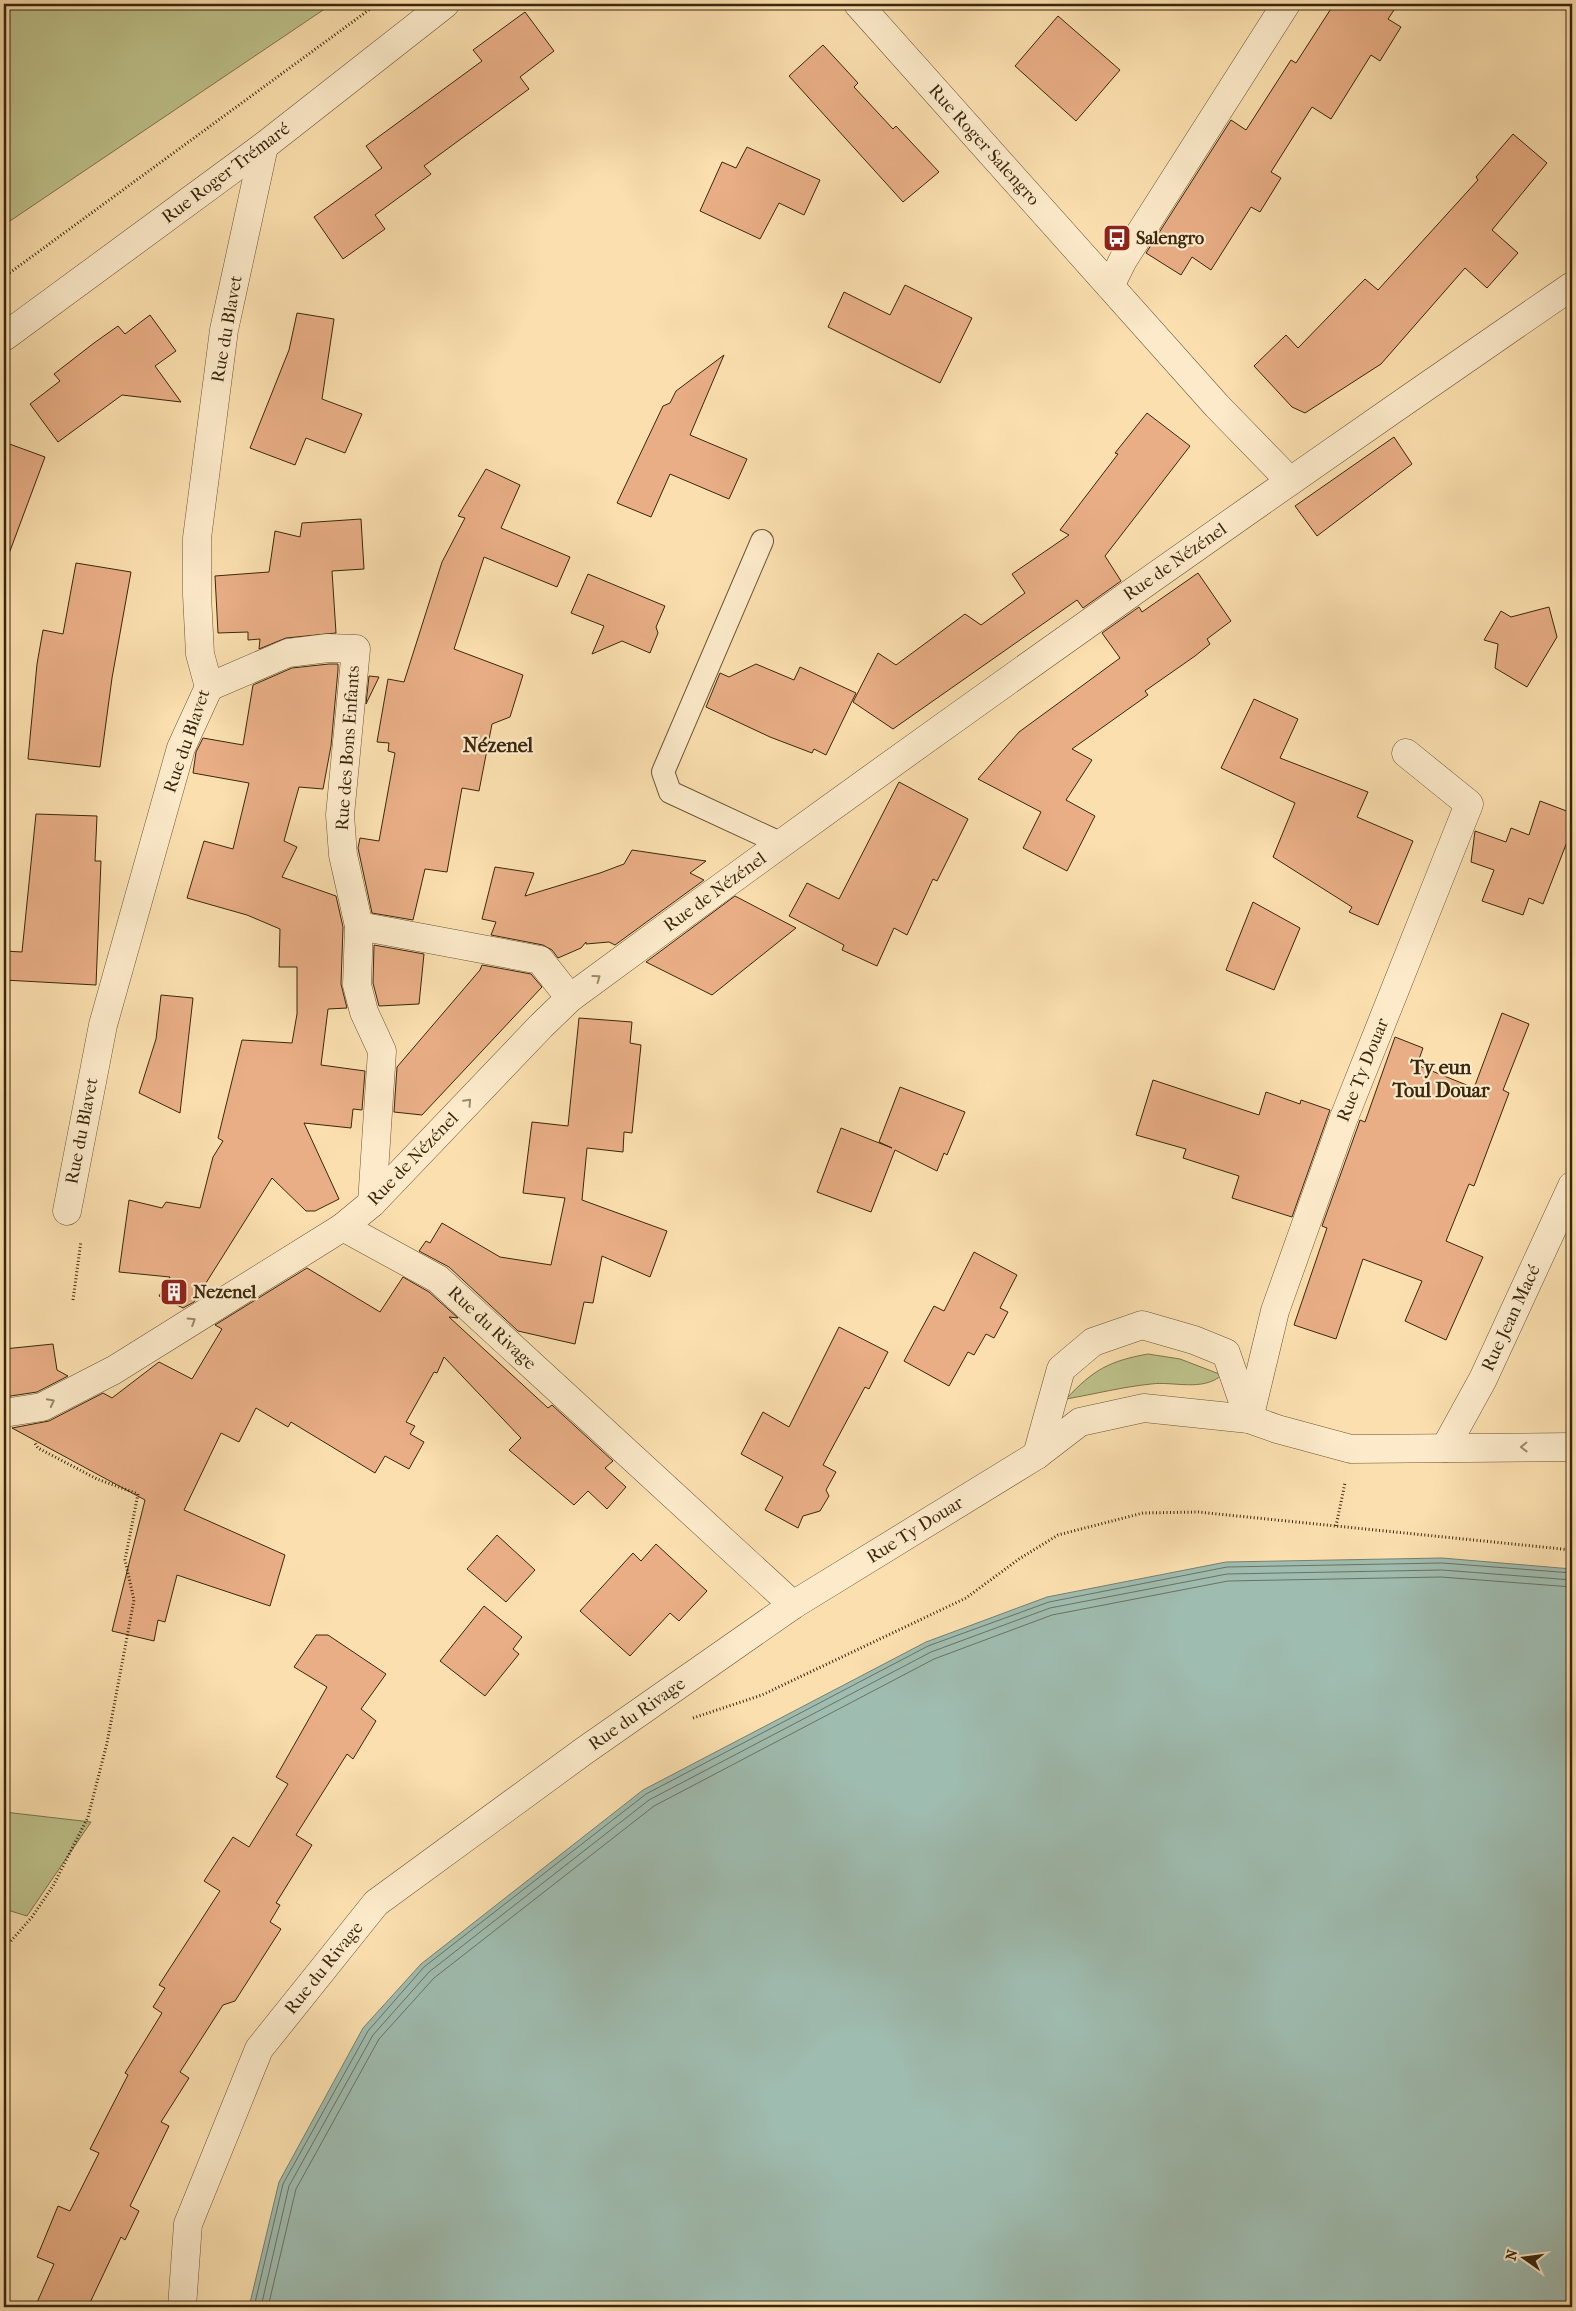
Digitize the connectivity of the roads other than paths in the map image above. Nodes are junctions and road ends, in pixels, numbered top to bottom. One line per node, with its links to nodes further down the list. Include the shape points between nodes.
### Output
1 (445, 4): 4 (street, Rue Roger Trémaré)
2 (858, 4): 5 (street, Rue Roger Salengro)
3 (1286, 4): 5 (street)
4 (264, 146): 7 (street, Rue Roger Trémaré); 10 (street, Rue du Blavet, via 224,330 197,538 200,654)
5 (1110, 286): 8 (street, Rue Roger Salengro, via 1217,406)
6 (1572, 286): 8 (street, Rue de Nézénel)
7 (4, 337)
8 (1290, 480): 12 (street, Rue de Nézénel, via 1012,676)
9 (762, 540): 12 (lane, Rue de Nézénel, via 663,772 670,792)
10 (209, 687): 13 (street, Rue des Bons Enfants, via 288,653 328,648 356,649 340,815 343,855); 17 (street, Rue du Blavet, via 181,748 102,1025)
11 (1406, 753): 20 (street, Rue Ty Douar, via 1469,804 1343,1120 1275,1311)
12 (782, 844): 14 (street, Rue de Nézénel, one-way to 12)
13 (359, 926): 14 (street, via 540,960); 16 (street, Rue des Bons Enfants, via 357,985 364,1012 382,1051)
14 (570, 998): 16 (street, Rue de Nézénel, one-way to 14)
15 (1572, 1186): 22 (street, Rue Jean Macé, via 1483,1379)
16 (372, 1203): 18 (street, Rue de Nézénel)
17 (67, 1211)
18 (343, 1227): 19 (street, Rue de Nézénel, one-way to 18, via 42,1407 114,1370); 24 (street, Rue du Rivage, via 438,1279)
19 (10, 1412)
20 (1248, 1419): 22 (street, via 1351,1449); 23 (street, Rue Ty Douar, via 1144,1408 1080,1422); 23 (street, via 1226,1353 1194,1340 1142,1326 1093,1342 1061,1369)
21 (1572, 1447): 22 (street, one-way to 22)
22 (1445, 1448)
23 (1037, 1455): 24 (street, Rue Ty Douar)
24 (793, 1605): 25 (street, Rue du Rivage, via 584,1750 376,1903 260,2049 188,2224)
25 (182, 2307)

